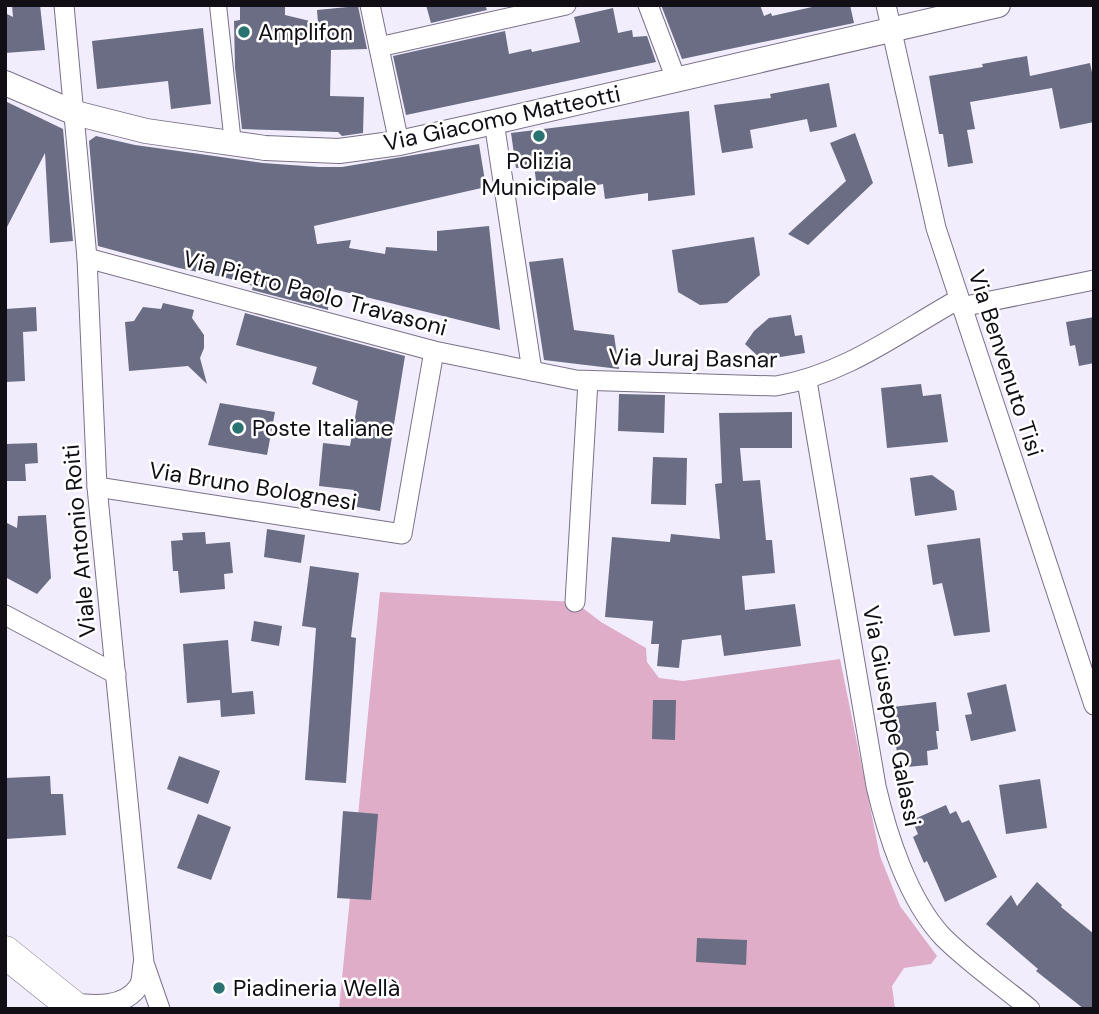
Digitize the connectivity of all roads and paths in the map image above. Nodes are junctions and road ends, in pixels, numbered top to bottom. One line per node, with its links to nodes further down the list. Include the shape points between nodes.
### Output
1 (64, 5): 12 (street, Viale Antonio Roiti)
2 (218, 5): 15 (street)
3 (370, 5): 9 (street)
4 (566, 5): 9 (street)
5 (648, 5): 10 (street)
6 (886, 5): 8 (street, Via Benvenuto Tisi)
7 (998, 5): 8 (street, Via Giacomo Matteotti)
8 (890, 30): 10 (street, Via Giacomo Matteotti); 18 (street, Via Benvenuto Tisi, via 933,215)
9 (379, 47): 14 (street)
10 (676, 79): 13 (street, Via Giacomo Matteotti)
11 (5, 83): 12 (street, Via Giacomo Matteotti)
12 (75, 113): 15 (street, Via Giacomo Matteotti, via 146,131); 16 (street, Viale Antonio Roiti)
13 (494, 122): 14 (street, Via Giacomo Matteotti); 20 (street)
14 (399, 143): 15 (street, Via Giacomo Matteotti, via 339,151)
15 (233, 144)
16 (87, 258): 19 (street, Via Pietro Paolo Travasoni); 23 (street, Viale Antonio Roiti)
17 (1094, 280): 18 (street, Via Juraj Basnar)
18 (960, 303): 22 (street, Via Juraj Basnar); 27 (street, Via Benvenuto Tisi)
19 (434, 351): 20 (street, Via Pietro Paolo Travasoni); 23 (street, Via Bruno Bolognesi, via 402,534)
20 (532, 371): 21 (street, Via Juraj Basnar)
21 (588, 381): 22 (street, Via Juraj Basnar, via 776,386); 24 (street)
22 (807, 381): 33 (street, Via Giuseppe Galassi, via 886,828 930,921 958,951)
23 (97, 487): 26 (street, Viale Antonio Roiti)
24 (575, 601)
25 (5, 615): 26 (street)
26 (116, 674): 29 (street, Viale Antonio Roiti)
27 (1094, 705)
28 (5, 952): 32 (main road)
29 (144, 963): 30 (street, Viale Antonio Roiti, via 140,985); 31 (street, Viale Antonio Roiti)
30 (131, 1000): 32 (street, Viale Antonio Roiti)
31 (157, 1005)
32 (73, 1006)
33 (1030, 1009)

